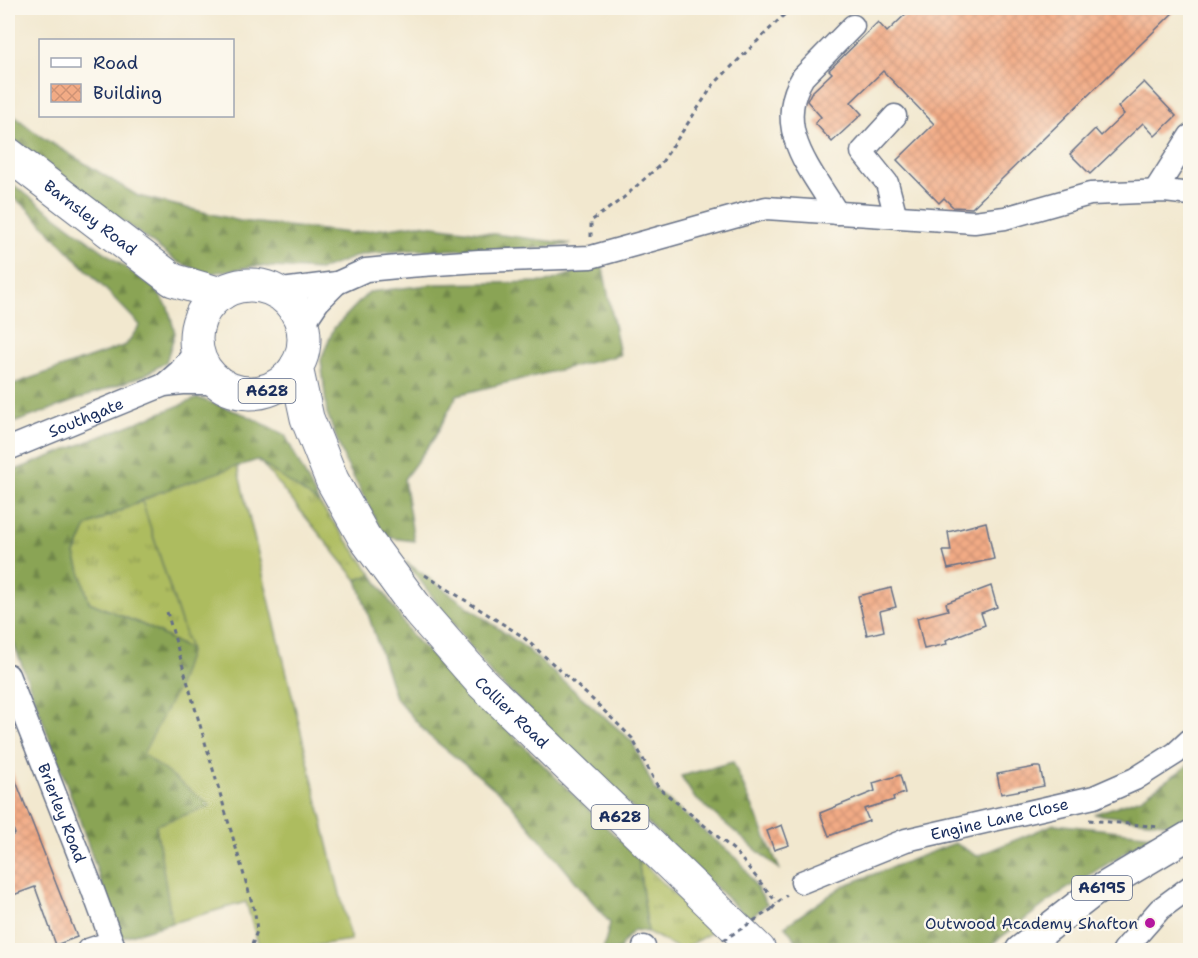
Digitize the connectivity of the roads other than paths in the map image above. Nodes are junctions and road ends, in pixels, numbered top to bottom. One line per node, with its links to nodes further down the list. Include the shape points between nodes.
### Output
1 (854, 26): 7 (street, via 803,77 792,108 797,149)
2 (895, 116): 8 (street, via 862,152 886,183)
3 (1191, 136): 5 (street)
4 (8, 154): 9 (highway, Barnsley Road)
5 (1155, 191): 6 (street); 8 (street, via 1090,194 1005,218 974,222)
6 (1191, 194)
7 (837, 213): 8 (street); 10 (street, via 766,208 591,257 366,270)
8 (896, 217)
9 (173, 280): 12 (highway, Barnsley Road); 14 (highway, Barnsley Road, via 184,300)
10 (337, 283): 11 (street); 13 (street)
11 (274, 291): 12 (highway, via 247,285); 13 (highway, via 297,312)
12 (221, 294): 14 (highway, via 200,318)
13 (302, 326): 15 (highway, A628, via 302,354)
14 (197, 342): 16 (highway, A628, via 201,363); 17 (street, Southgate, via 180,371)
15 (296, 367): 18 (highway, A628, via 284,382); 19 (highway, Collier Road)
16 (218, 383): 17 (street, Southgate); 18 (highway, A628, via 242,393)
17 (164, 385): 20 (street, Southgate)
18 (267, 391): 19 (highway, Collier Road / A628)
19 (314, 437): 28 (highway, Collier Road / A628, via 332,480 364,537 418,610 482,683)
20 (8, 449)
21 (8, 675): 26 (street, Brierley Road)
22 (1191, 740): 24 (street, Engine Lane Close, via 1135,779 1094,797 906,840)
23 (1190, 836): 29 (main road, A6195, via 1093,893)
24 (802, 882)
25 (1191, 887): 30 (street, via 1160,909)
26 (113, 946): 27 (street)
27 (88, 951)
28 (759, 951)
29 (1020, 951)
30 (1124, 951)

